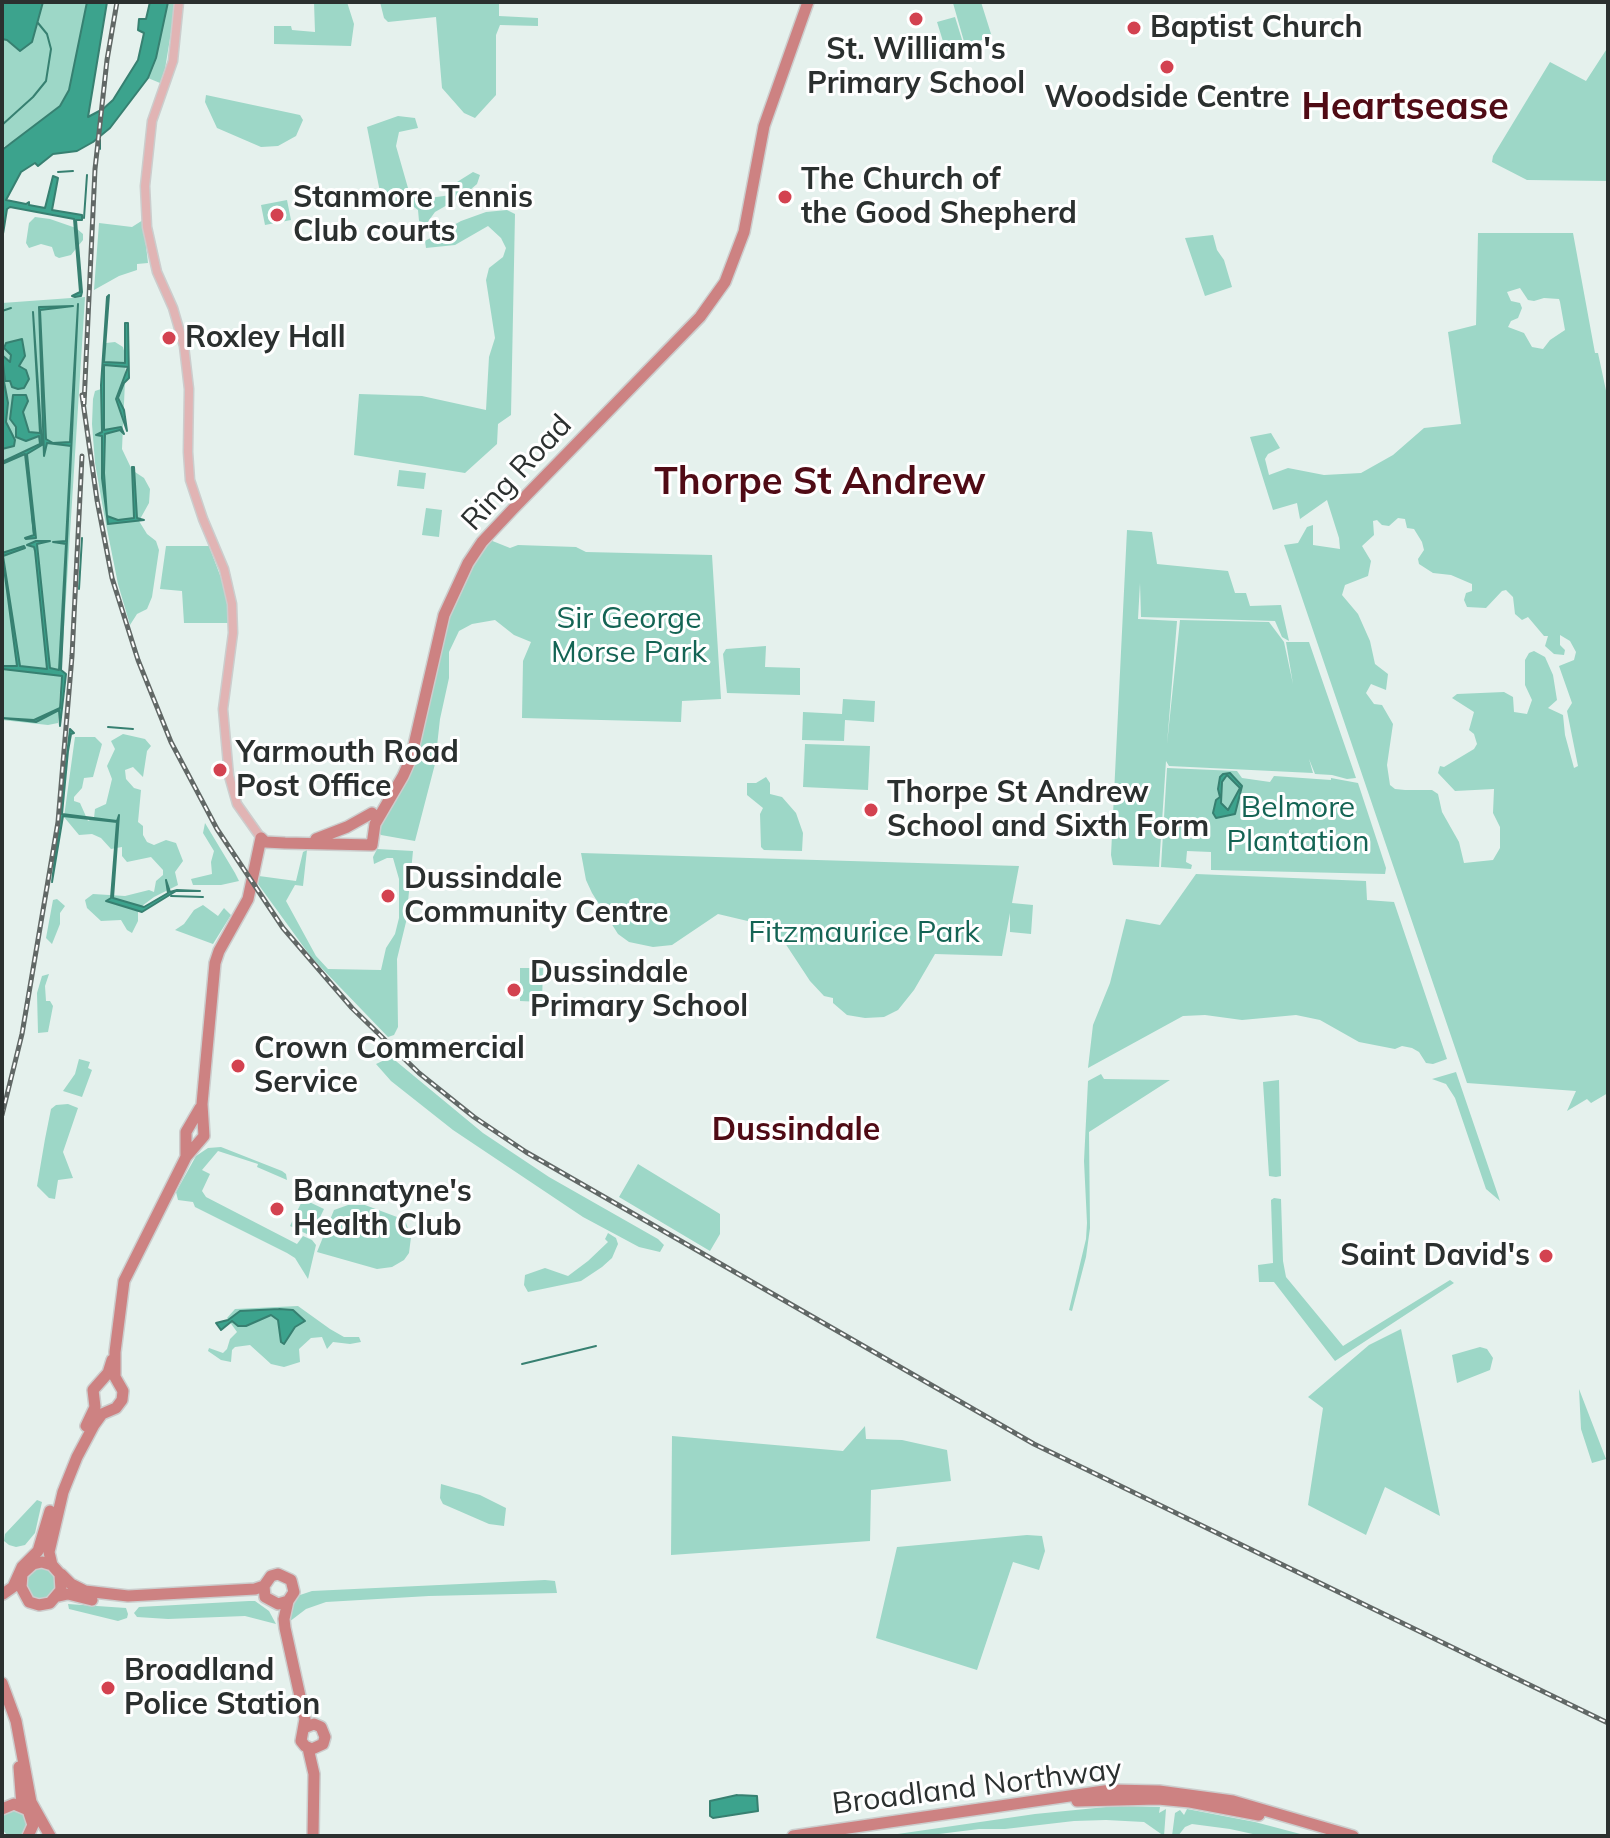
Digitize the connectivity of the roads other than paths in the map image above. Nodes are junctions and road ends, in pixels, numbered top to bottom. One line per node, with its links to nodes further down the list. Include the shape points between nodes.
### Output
1 (179, 2): 5 (main road, via 173,61 152,118 147,227 184,346 190,480 232,604 223,709 229,776 237,804)
2 (808, 2): 3 (highway, Ring Road, via 764,126 745,223 720,292 482,542 468,563 444,615 411,758)
3 (389, 800): 4 (highway, Ring Road); 4 (highway, Ring Road)
4 (369, 834): 5 (highway, via 275,843); 6 (highway); 6 (highway, via 347,827)
5 (261, 838): 6 (highway); 7 (highway, via 248,899 215,963 202,1104)
6 (316, 839)
7 (195, 1127): 8 (highway, via 185,1134); 8 (highway, via 204,1136)
8 (192, 1142): 9 (highway, via 126,1278)
9 (115, 1352): 10 (highway); 11 (highway)
10 (102, 1379): 11 (highway); 12 (highway, via 93,1390)
11 (116, 1380): 13 (highway, via 122,1400)
12 (95, 1403): 13 (highway); 14 (highway)
13 (109, 1410): 16 (highway, via 91,1431 66,1484 50,1546)
14 (50, 1511): 15 (highway, via 44,1547); 19 (highway, via 38,1551)
15 (33, 1564): 16 (highway, via 42,1562); 17 (highway)
16 (56, 1570): 18 (highway, via 81,1590 113,1595); 20 (highway, via 62,1585)
17 (20, 1583): 19 (highway); 21 (highway)
18 (264, 1586): 22 (highway, via 271,1576 286,1575 294,1588); 23 (highway)
19 (2, 1596): 21 (highway)
20 (59, 1596): 21 (highway, via 45,1605); 23 (highway, via 115,1603 249,1597)
21 (27, 1600)
22 (288, 1601): 23 (highway); 24 (highway)
23 (271, 1602): 24 (highway)
24 (284, 1619): 26 (highway)
25 (2, 1684): 30 (highway, via 15,1731); 32 (highway, via 16,1721 31,1802)
26 (303, 1705): 27 (highway); 28 (highway)
27 (318, 1725): 28 (highway); 29 (highway, via 325,1737)
28 (304, 1728): 29 (highway, via 301,1741)
29 (314, 1748): 33 (highway)
30 (9, 1805): 31 (highway, via 31,1813)
31 (33, 1832)
32 (50, 1836)
33 (313, 1836)
34 (793, 1836): 37 (highway, Broadland Northway, via 1111,1790 1233,1801)
35 (833, 1836): 36 (highway, Broadland Northway, via 1111,1799 1190,1802)
36 (1332, 1836)
37 (1353, 1836)

